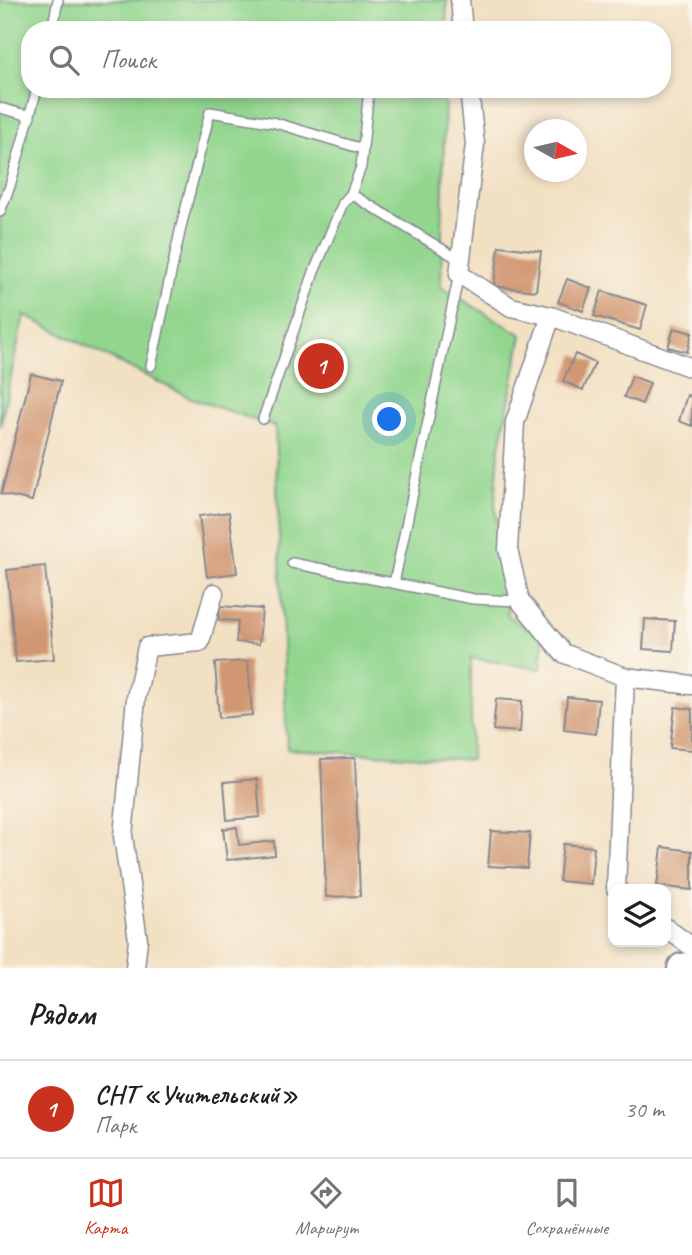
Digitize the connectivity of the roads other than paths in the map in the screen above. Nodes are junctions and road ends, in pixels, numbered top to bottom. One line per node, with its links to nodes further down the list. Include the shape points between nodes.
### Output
1 (58, 0): 3 (lane)
2 (460, 0): 4 (street)
3 (54, 21)
4 (462, 21)
5 (35, 98): 9 (lane)
6 (368, 98): 10 (lane)
7 (470, 98): 13 (street, via 475,144)
8 (0, 108): 9 (lane)
9 (30, 116): 12 (lane)
10 (363, 149): 11 (lane); 15 (lane, via 276,123 210,112)
11 (351, 194): 13 (lane); 17 (lane, via 314,272)
12 (0, 212)
13 (460, 267): 14 (street, via 511,307); 19 (lane)
14 (551, 316): 16 (street); 21 (street, via 514,422 508,550)
15 (151, 366)
16 (692, 368)
17 (263, 419)
18 (292, 563): 19 (lane)
19 (394, 583): 21 (lane, via 473,599)
20 (214, 593): 28 (street, via 200,642 147,647 136,698 123,836 138,940)
21 (520, 601): 22 (street, via 563,653)
22 (625, 677): 23 (street); 24 (street)
23 (692, 685)
24 (616, 884)
25 (671, 932): 26 (street)
26 (692, 947)
27 (692, 967): 29 (main road)
28 (135, 968)
29 (682, 968)

